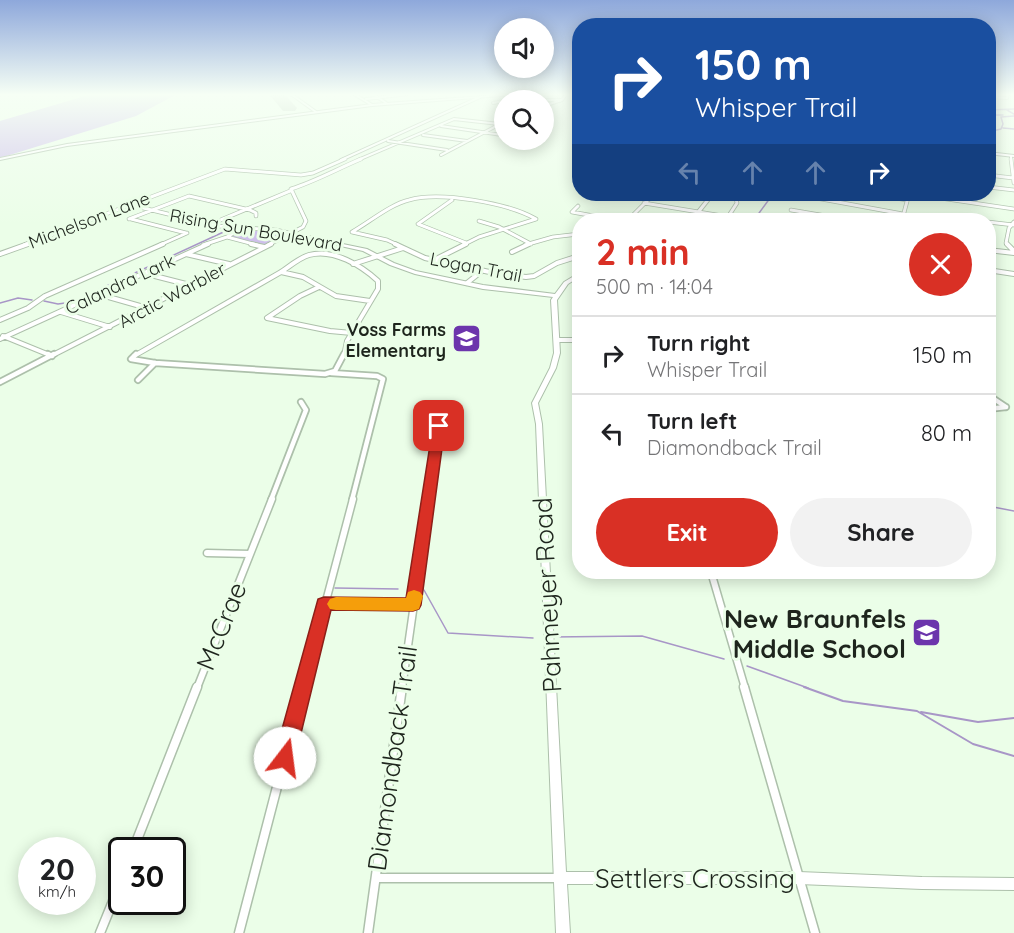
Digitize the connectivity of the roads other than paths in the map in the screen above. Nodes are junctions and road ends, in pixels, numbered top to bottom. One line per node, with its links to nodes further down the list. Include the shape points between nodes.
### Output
1 (123, 138): 13 (street)
2 (391, 138): 26 (street, Michelson Lane, via 311,174 230,168)
3 (414, 138): 8 (street)
4 (445, 138): 7 (street)
5 (474, 138): 7 (street)
6 (388, 141): 8 (street)
7 (467, 141): 9 (street)
8 (402, 143): 9 (street); 19 (street)
9 (449, 150): 10 (street)
10 (441, 154)
11 (996, 155): 12 (street)
12 (1013, 156): 14 (street)
13 (0, 159)
14 (1013, 164): 16 (street)
15 (996, 176): 16 (street)
16 (1014, 178): 17 (street)
17 (1014, 183)
18 (996, 188): 20 (street)
19 (291, 190): 28 (street); 44 (street, via 307,222)
20 (1014, 190)
21 (452, 200): 43 (street, via 506,207 536,219); 48 (street, via 418,224); 51 (street, Logan Trail, via 408,200 352,232)
22 (710, 201): 34 (street)
23 (832, 201): 36 (street)
24 (960, 201): 29 (street)
25 (644, 203): 33 (street); 34 (street)
26 (129, 205): 30 (street, Rising Sun Boulevard); 55 (street, Michelson Lane)
27 (578, 206): 32 (street, via 572,212)
28 (247, 209): 30 (street, via 189,196); 37 (street); 40 (street)
29 (1014, 209)
30 (151, 210): 40 (street, Rising Sun Boulevard); 77 (street, via 129,219 187,233)
31 (791, 210): 35 (street)
32 (577, 213)
33 (635, 213)
34 (701, 213)
35 (809, 213)
36 (898, 213)
37 (256, 216)
38 (479, 220): 43 (street)
39 (996, 223): 41 (street)
40 (210, 224): 42 (street, Rising Sun Boulevard)
41 (1013, 224): 54 (street, via 1006,243)
42 (240, 229): 44 (street, Rising Sun Boulevard); 46 (street, Calandra Lark)
43 (502, 229): 48 (street); 49 (street)
44 (291, 234): 47 (street, Rising Sun Boulevard); 50 (street, Arctic Warbler)
45 (572, 234): 49 (street)
46 (227, 237): 50 (street); 56 (street, Calandra Lark)
47 (311, 238): 57 (street, Rising Sun Boulevard)
48 (466, 243): 59 (street)
49 (531, 244): 53 (street)
50 (264, 247): 60 (street, Arctic Warbler)
51 (403, 248): 57 (street); 59 (street, Logan Trail)
52 (996, 251): 54 (street)
53 (512, 252)
54 (1014, 252)
55 (0, 254)
56 (184, 254): 60 (street); 65 (street, Calandra Lark)
57 (377, 256): 61 (street); 68 (street, Rising Sun Boulevard, via 402,268)
58 (572, 258): 62 (street, Logan Trail, via 532,277)
59 (434, 260): 62 (street, Logan Trail)
60 (231, 264): 70 (street, Arctic Warbler)
61 (352, 264): 64 (street, via 314,254); 74 (street, via 378,281)
62 (482, 271): 68 (street)
63 (996, 271): 66 (street)
64 (281, 272): 71 (street, via 303,277); 84 (street, via 131,359)
65 (143, 273): 70 (street); 72 (street, Calandra Lark)
66 (1014, 274): 69 (street)
67 (572, 280): 73 (street)
68 (467, 283): 73 (street, Rising Sun Boulevard)
69 (1014, 283)
70 (190, 285): 75 (street, Arctic Warbler)
71 (319, 287): 74 (street, via 341,297); 79 (street, via 267,318)
72 (98, 294): 75 (street); 76 (street, Calandra Lark)
73 (556, 296): 81 (street, Pahmeyer Road)
74 (370, 301): 79 (street)
75 (147, 308): 78 (street, Arctic Warbler)
76 (61, 312): 78 (street); 80 (street, Calandra Lark)
77 (0, 320)
78 (110, 327): 83 (street, Arctic Warbler)
79 (352, 333): 85 (street, via 338,367)
80 (1, 337): 83 (street)
81 (556, 340): 82 (street); 99 (street, Pahmeyer Road, via 555,360 535,408 539,424)
82 (572, 340)
83 (52, 356): 87 (street, Arctic Warbler)
84 (154, 363): 85 (street); 86 (street)
85 (330, 373): 95 (street, via 381,377 383,381)
86 (138, 380)
87 (0, 382)
88 (996, 400): 91 (street, via 1006,407)
89 (301, 402): 93 (street, McCrae, via 306,410)
90 (442, 404): 96 (street, Diamondback Trail)
91 (996, 408)
92 (207, 553): 93 (street)
93 (250, 554): 97 (street, McCrae)
94 (713, 579): 100 (street)
95 (324, 604): 96 (street); 104 (street)
96 (413, 605): 98 (street, Diamondback Trail)
97 (138, 837)
98 (376, 878): 99 (street, Settlers Crossing); 105 (street, Diamondback Trail)
99 (560, 878): 100 (street, Settlers Crossing); 106 (street, Pahmeyer Road)
100 (799, 878): 101 (street, Settlers Crossing); 107 (street)
101 (1014, 884)
102 (108, 913): 103 (street)
103 (100, 933)
104 (239, 933)
105 (368, 933)
106 (563, 933)
107 (815, 933)

